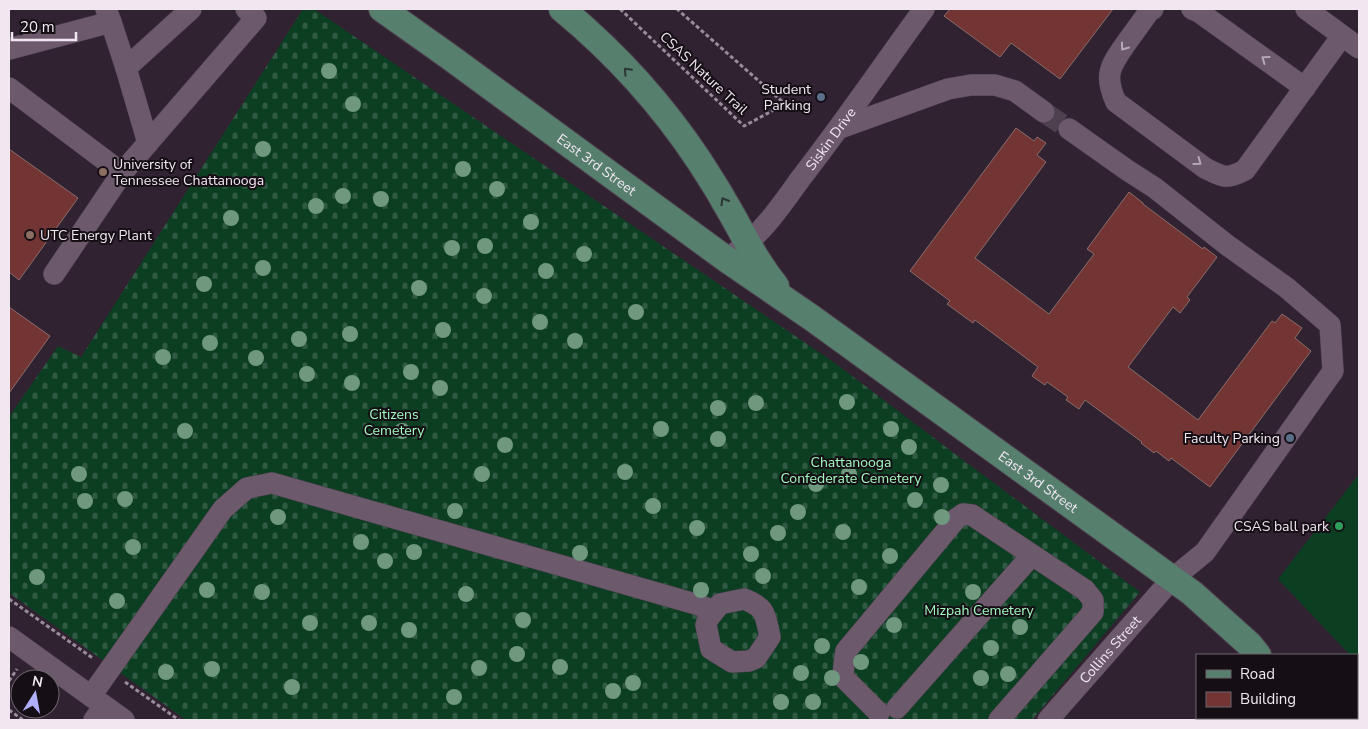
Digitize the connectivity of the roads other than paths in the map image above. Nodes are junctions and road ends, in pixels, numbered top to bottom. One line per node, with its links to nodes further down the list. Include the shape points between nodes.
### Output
1 (191, 9): 12 (street)
2 (246, 9): 18 (street, via 256,18)
3 (382, 9): 21 (main road, East 3rd Street)
4 (562, 9): 20 (main road, East 3rd Street, one-way to 4, via 724,201 670,120 612,54)
5 (924, 9): 16 (street, Siskin Drive)
6 (1153, 9): 14 (street, one-way to 14, via 1112,63 1110,90 1116,102 1205,168 1221,176 1234,176 1245,170)
7 (1192, 9): 14 (street, one-way to 7)
8 (1306, 9): 10 (street)
9 (109, 15): 11 (street); 12 (street)
10 (1351, 42): 14 (street)
11 (9, 49)
12 (126, 68): 18 (street)
13 (9, 88): 19 (street)
14 (1305, 88)
15 (1044, 112): 16 (street, via 1015,91 995,85 971,85 948,89)
16 (840, 128): 20 (street, Siskin Drive)
17 (1069, 129): 25 (street, Collins Street, via 1155,188 1330,324 1333,371 1205,552)
18 (148, 143): 19 (street)
19 (122, 173): 22 (street)
20 (748, 244): 21 (street, Siskin Drive); 23 (main road, East 3rd Street, via 777,287)
21 (726, 259): 23 (main road, East 3rd Street)
22 (54, 274)
23 (812, 318): 25 (main road, East 3rd Street)
24 (1032, 555): 30 (street); 30 (street, via 972,515 963,514 956,519 846,651 843,677); 32 (street, via 1084,590 1093,600 1093,612)
25 (1172, 579): 28 (main road, East 3rd Street, via 1192,593); 33 (street, Collins Street)
26 (714, 611): 29 (street, via 272,483 247,488 223,509)
27 (9, 637): 29 (street)
28 (1257, 654)
29 (96, 707): 31 (street)
30 (889, 716)
31 (124, 720)
32 (999, 720)
33 (1048, 720)

